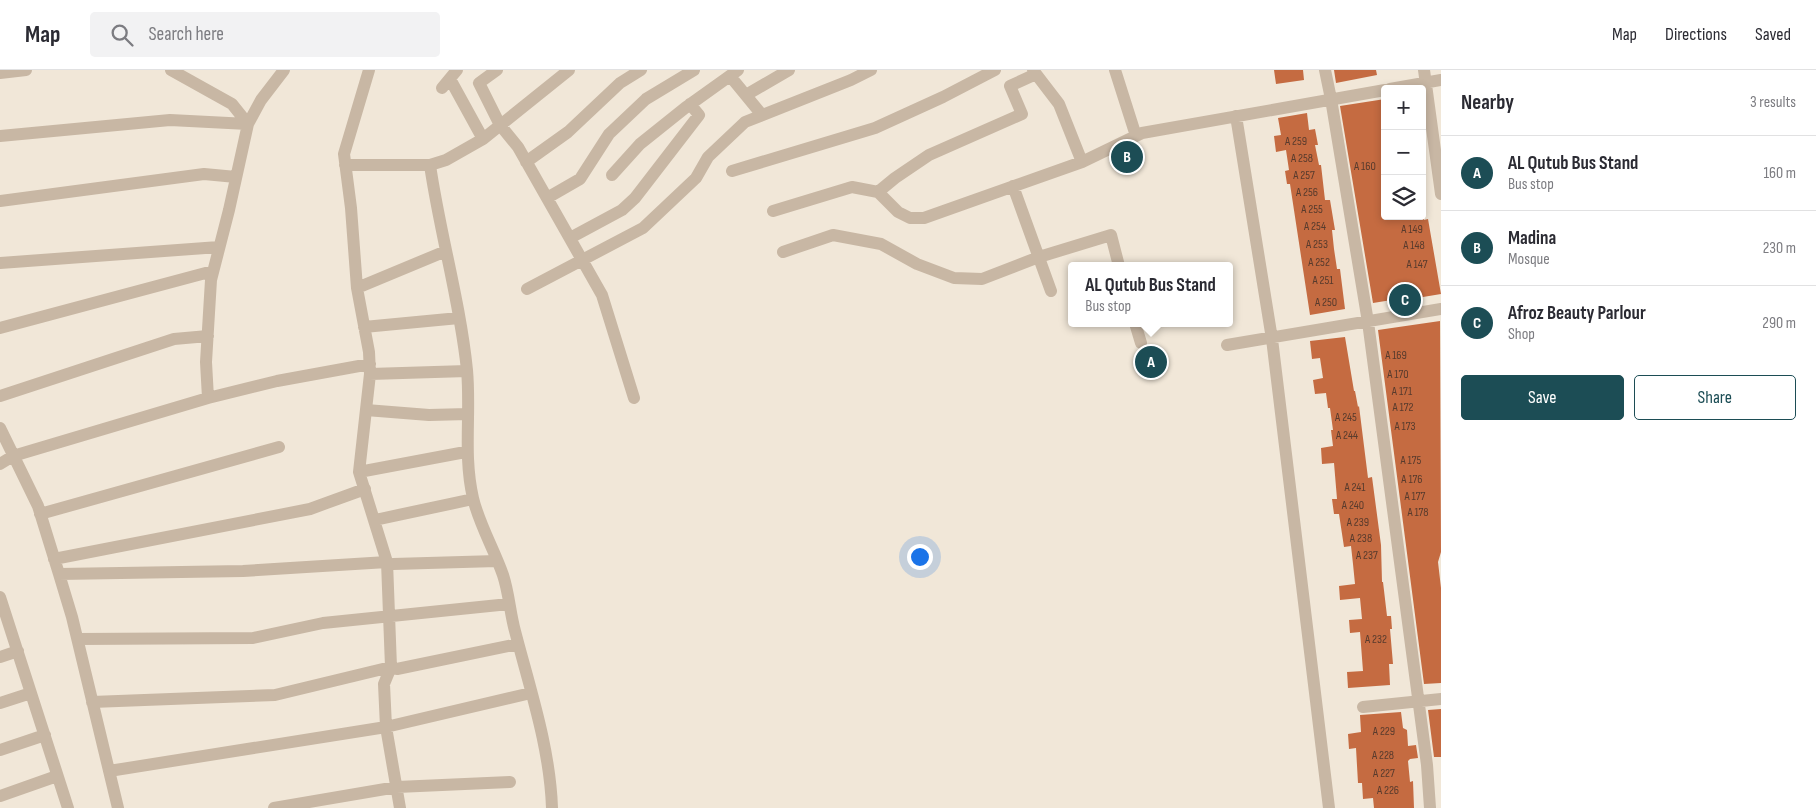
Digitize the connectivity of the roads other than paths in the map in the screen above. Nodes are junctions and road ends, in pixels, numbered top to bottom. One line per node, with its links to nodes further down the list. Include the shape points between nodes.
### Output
1 (26, 70): 16 (street)
2 (171, 70): 27 (street, via 232,104)
3 (284, 70): 27 (street)
4 (369, 70): 34 (street, via 344,154)
5 (497, 70): 28 (street, via 479,82)
6 (569, 70): 28 (street)
7 (641, 70): 32 (street, via 620,84 568,132)
8 (694, 70): 42 (street, via 646,99 609,134 580,178)
9 (789, 70): 22 (street)
10 (871, 70): 25 (street)
11 (994, 70): 36 (street, via 875,128)
12 (1115, 70): 30 (street)
13 (1325, 70): 23 (street)
14 (1034, 72): 33 (street, via 1059,104); 40 (street, via 1010,86 1022,114 929,155)
15 (734, 73): 22 (street); 24 (street)
16 (0, 74)
17 (1425, 76): 19 (street); 20 (street); 41 (street)
18 (450, 79): 31 (street)
19 (1441, 80)
20 (1401, 85)
21 (1381, 91): 23 (street)
22 (746, 96): 25 (street)
23 (1331, 99): 26 (street); 59 (street)
24 (690, 104): 37 (street, via 640,144); 45 (street, via 699,115 635,198 622,210)
25 (762, 115): 50 (street, via 734,131 708,157 696,178 643,228)
26 (1236, 116): 30 (street); 64 (street)
27 (248, 124): 29 (street, via 170,120); 38 (street)
28 (500, 125): 31 (street); 32 (street)
29 (0, 136)
30 (1136, 136): 33 (street)
31 (483, 139): 35 (street, via 446,160)
32 (526, 162): 42 (street)
33 (1082, 162): 39 (street)
34 (345, 165): 35 (street); 54 (street)
35 (430, 165): 47 (street)
36 (732, 172)
37 (612, 175)
38 (236, 177): 43 (street, via 204,174); 46 (street)
39 (1013, 186): 40 (street, via 924,218 910,218 898,212); 49 (street)
40 (878, 192): 44 (street, via 852,187)
41 (1441, 194)
42 (547, 198): 45 (street)
43 (0, 201)
44 (773, 211)
45 (570, 238): 50 (street)
46 (219, 247): 52 (street); 53 (street)
47 (446, 252): 54 (street); 58 (street)
48 (783, 252): 49 (street, via 832,234 881,244 917,264 954,278 982,279)
49 (1039, 257): 51 (street, via 1111,235); 56 (street)
50 (583, 261): 55 (street); 71 (street, via 602,295)
51 (1118, 262)
52 (0, 263)
53 (213, 271): 62 (street); 63 (street)
54 (357, 288): 60 (street)
55 (527, 289)
56 (1051, 291)
57 (1441, 309): 59 (street)
58 (459, 318): 60 (street); 68 (street)
59 (1368, 322): 64 (street); 100 (street)
60 (364, 327): 67 (street)
61 (1136, 327): 65 (street)
62 (0, 328)
63 (208, 336): 69 (street, via 174,339); 70 (street)
64 (1272, 339): 66 (street); 116 (street)
65 (1141, 343)
66 (1227, 345)
67 (370, 369): 68 (street); 70 (street, via 277,381); 72 (street)
68 (467, 371): 73 (street)
69 (0, 396)
70 (208, 398): 77 (street)
71 (634, 398)
72 (366, 410): 73 (street, via 429,415); 79 (street)
73 (468, 414): 76 (street)
74 (0, 428): 77 (street)
75 (279, 447): 82 (street)
76 (467, 454): 79 (street); 81 (street)
77 (13, 456): 78 (street); 82 (street)
78 (0, 464)
79 (359, 472): 80 (street)
80 (365, 489): 83 (street); 84 (street, via 310,509)
81 (473, 499): 83 (street); 85 (street)
82 (40, 514): 84 (street)
83 (375, 520): 86 (street)
84 (54, 559): 87 (street)
85 (497, 561): 86 (street); 89 (street)
86 (390, 563): 87 (street, via 243,571); 90 (street)
87 (59, 574): 91 (street)
88 (1, 604): 93 (street)
89 (509, 604): 90 (street); 92 (street)
90 (389, 617): 91 (street, via 323,623 253,638); 95 (street)
91 (78, 638): 99 (street)
92 (518, 644): 95 (street); 97 (street)
93 (18, 651): 94 (street); 96 (street)
94 (0, 657)
95 (394, 668): 99 (street, via 275,695); 103 (street, via 384,684)
96 (31, 693): 101 (street); 104 (street)
97 (531, 693): 103 (street); 115 (street, via 545,745)
98 (1441, 699): 100 (street)
99 (92, 702): 106 (street)
100 (1418, 702): 102 (street); 117 (street)
101 (0, 703)
102 (1363, 707)
103 (386, 726): 106 (street); 109 (street)
104 (45, 735): 105 (street); 107 (street)
105 (0, 750)
106 (109, 771): 112 (street)
107 (58, 776): 110 (street); 111 (street)
108 (510, 782): 109 (street)
109 (397, 787): 113 (street); 114 (street)
110 (0, 796)
111 (68, 808)
112 (118, 808)
113 (274, 808)
114 (400, 808)
115 (552, 808)
116 (1329, 808)
117 (1430, 808)

